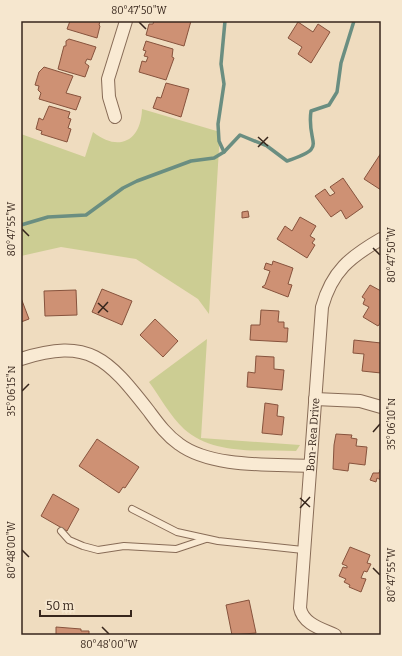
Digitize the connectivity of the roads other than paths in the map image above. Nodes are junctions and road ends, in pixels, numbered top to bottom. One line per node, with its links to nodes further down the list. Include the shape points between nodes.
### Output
1 (126, 21): 2 (street, via 108,80 109,97)
2 (115, 117)
3 (381, 239): 5 (street, Bon-Rea Drive, via 351,258 338,272 326,294 322,307)
4 (21, 359): 7 (street, via 56,350 93,355 122,376 165,432 179,445 209,458)
5 (315, 399): 6 (street, via 360,402); 7 (street, Bon-Rea Drive)
6 (381, 407)
7 (310, 466): 11 (street, Bon-Rea Drive)
8 (132, 509): 10 (lane, via 177,532)
9 (61, 531): 10 (lane, via 69,540 98,550 124,546 176,548)
10 (206, 539): 11 (lane)
11 (303, 550): 12 (street, Bon-Rea Drive, via 301,614 313,625)
12 (335, 635)

